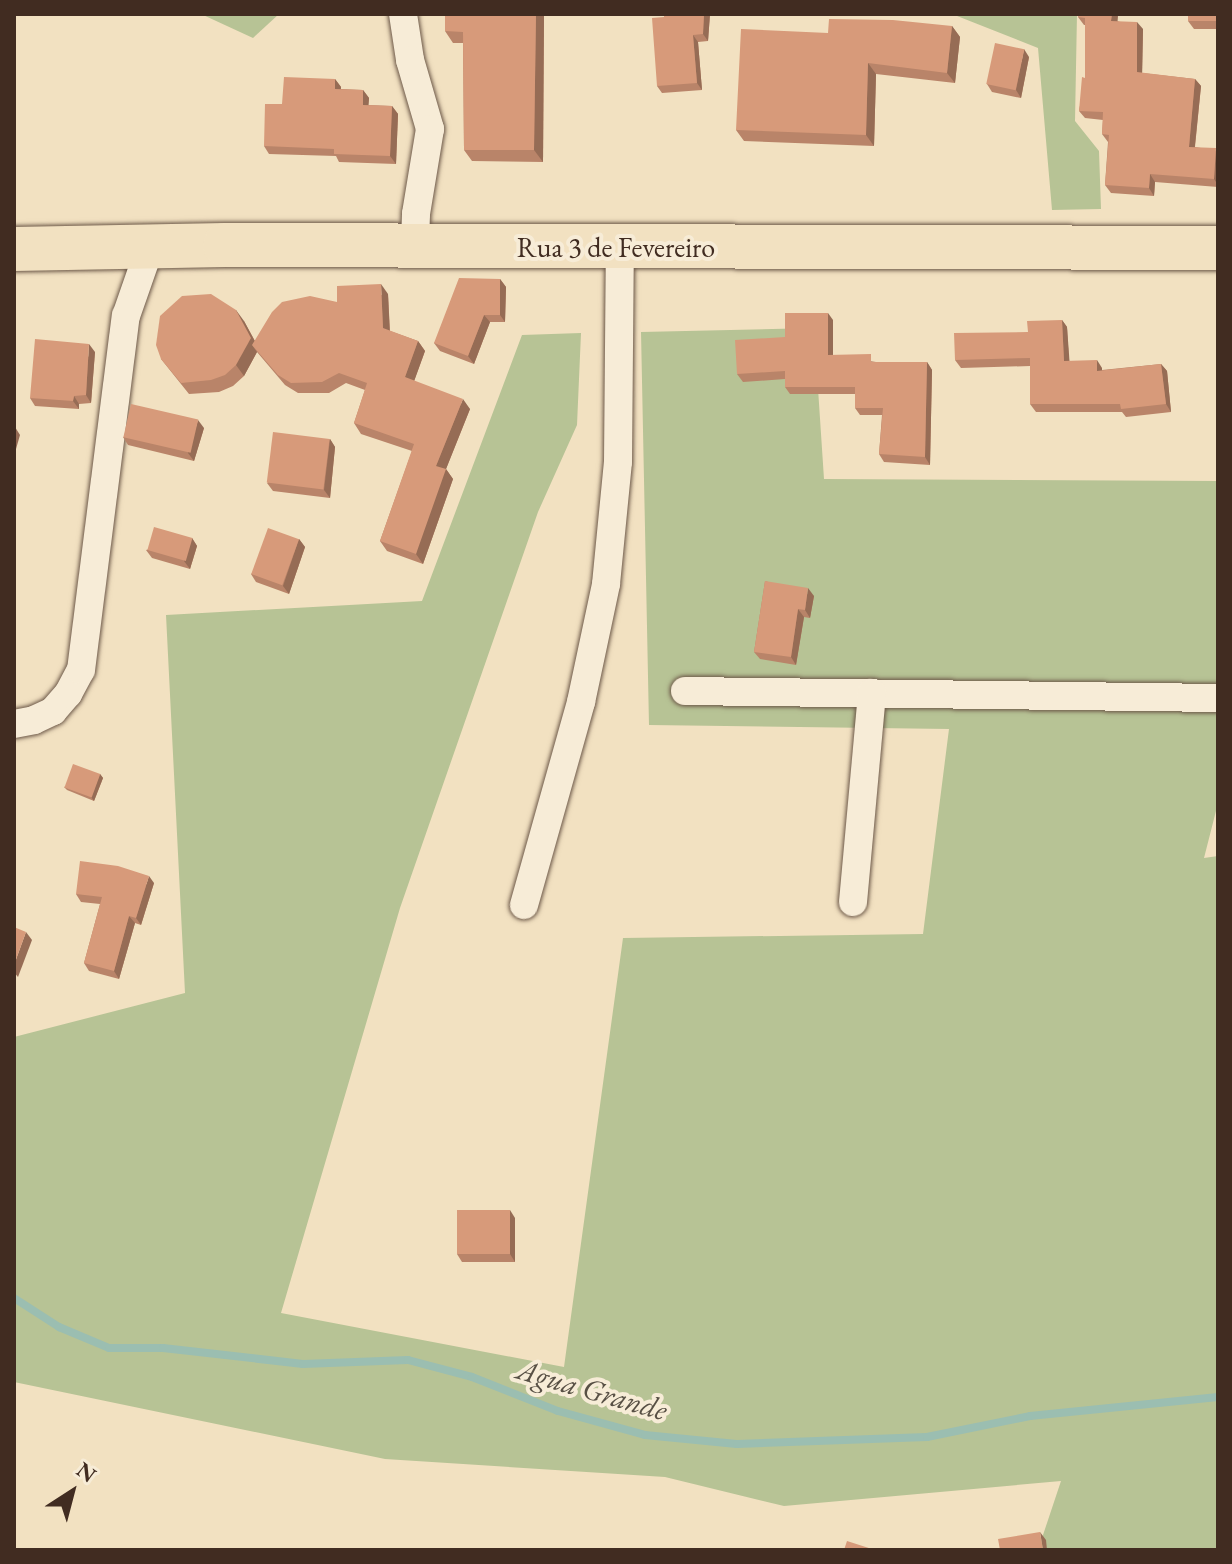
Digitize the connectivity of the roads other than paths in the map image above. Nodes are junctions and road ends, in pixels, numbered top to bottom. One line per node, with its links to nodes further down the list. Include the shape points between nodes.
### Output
1 (403, 14): 2 (street, via 430,129)
2 (415, 246): 3 (main road, Rua 3 de Fevereiro); 4 (main road, Rua 3 de Fevereiro)
3 (150, 247): 6 (main road, Rua 3 de Fevereiro); 10 (street, via 126,316 81,670 53,711)
4 (620, 248): 5 (main road, Rua 3 de Fevereiro); 12 (street, via 618,462 606,584 581,702)
5 (1218, 248)
6 (14, 249)
7 (685, 691): 8 (street)
8 (872, 693): 9 (street); 11 (street)
9 (1218, 698)
10 (14, 724)
11 (853, 902)
12 (524, 905)

